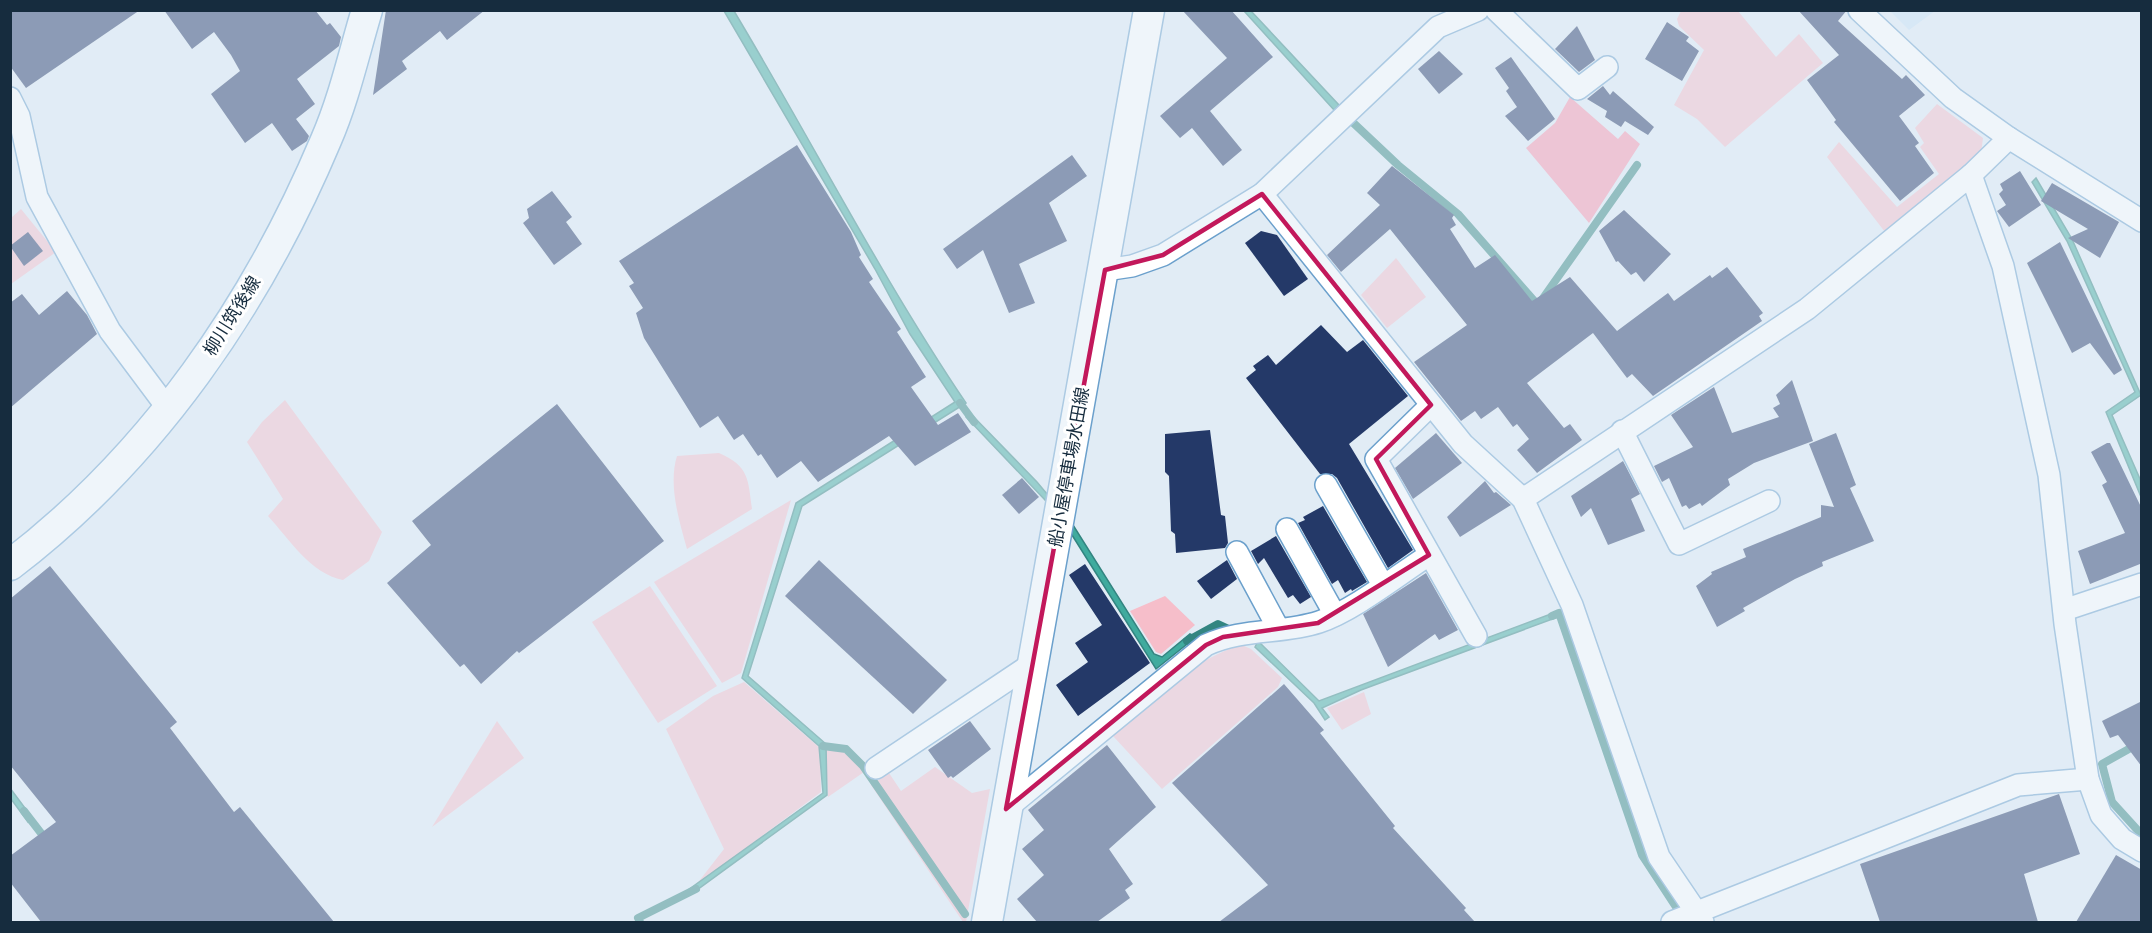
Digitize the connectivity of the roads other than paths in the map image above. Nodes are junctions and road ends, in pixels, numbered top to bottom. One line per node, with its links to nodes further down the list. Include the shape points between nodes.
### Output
1 (367, 10): 14 (main road, 柳川筑後線, via 327,139 288,222 240,307)
2 (1149, 10): 12 (main road, 船小屋停車場水田線)
3 (1478, 10): 10 (street, via 1438,27)
4 (1496, 10): 6 (street, via 1578,89)
5 (1859, 10): 8 (street, via 1953,98)
6 (1607, 67)
7 (10, 98): 14 (street, via 19,116 37,197 110,331)
8 (2009, 138): 9 (street); 11 (street)
9 (1971, 175): 15 (street, via 1807,309); 25 (street, via 2003,266 2049,475)
10 (1262, 194): 12 (street, via 1163,255); 13 (street)
11 (2142, 221)
12 (1105, 270): 29 (main road, 船小屋停車場水田線)
13 (1431, 405): 17 (street, via 1463,444); 21 (street, via 1376,459)
14 (169, 410): 22 (main road, 柳川筑後線, via 96,491)
15 (1622, 431): 17 (street); 18 (street, via 1679,544)
16 (1326, 485): 24 (street)
17 (1523, 499): 34 (street, via 1572,605 1659,857)
18 (1769, 501)
19 (1287, 529): 26 (street)
20 (1237, 552): 27 (street)
21 (1429, 555): 24 (street); 28 (street)
22 (10, 565)
23 (2142, 584): 25 (street)
24 (1383, 585): 26 (street)
25 (2064, 610): 31 (street)
26 (1335, 615): 27 (street, via 1318,622)
27 (1278, 628): 32 (street, via 1223,637 1206,645)
28 (1476, 636)
29 (1033, 663): 30 (street); 32 (main road, 船小屋停車場水田線)
30 (876, 768)
31 (2088, 779): 33 (street, via 2101,815 2122,839); 34 (street, via 2018,785)
32 (1006, 809): 35 (main road, 船小屋停車場水田線)
33 (2142, 850)
34 (1700, 918): 36 (street)
35 (987, 922)
36 (1672, 922)

